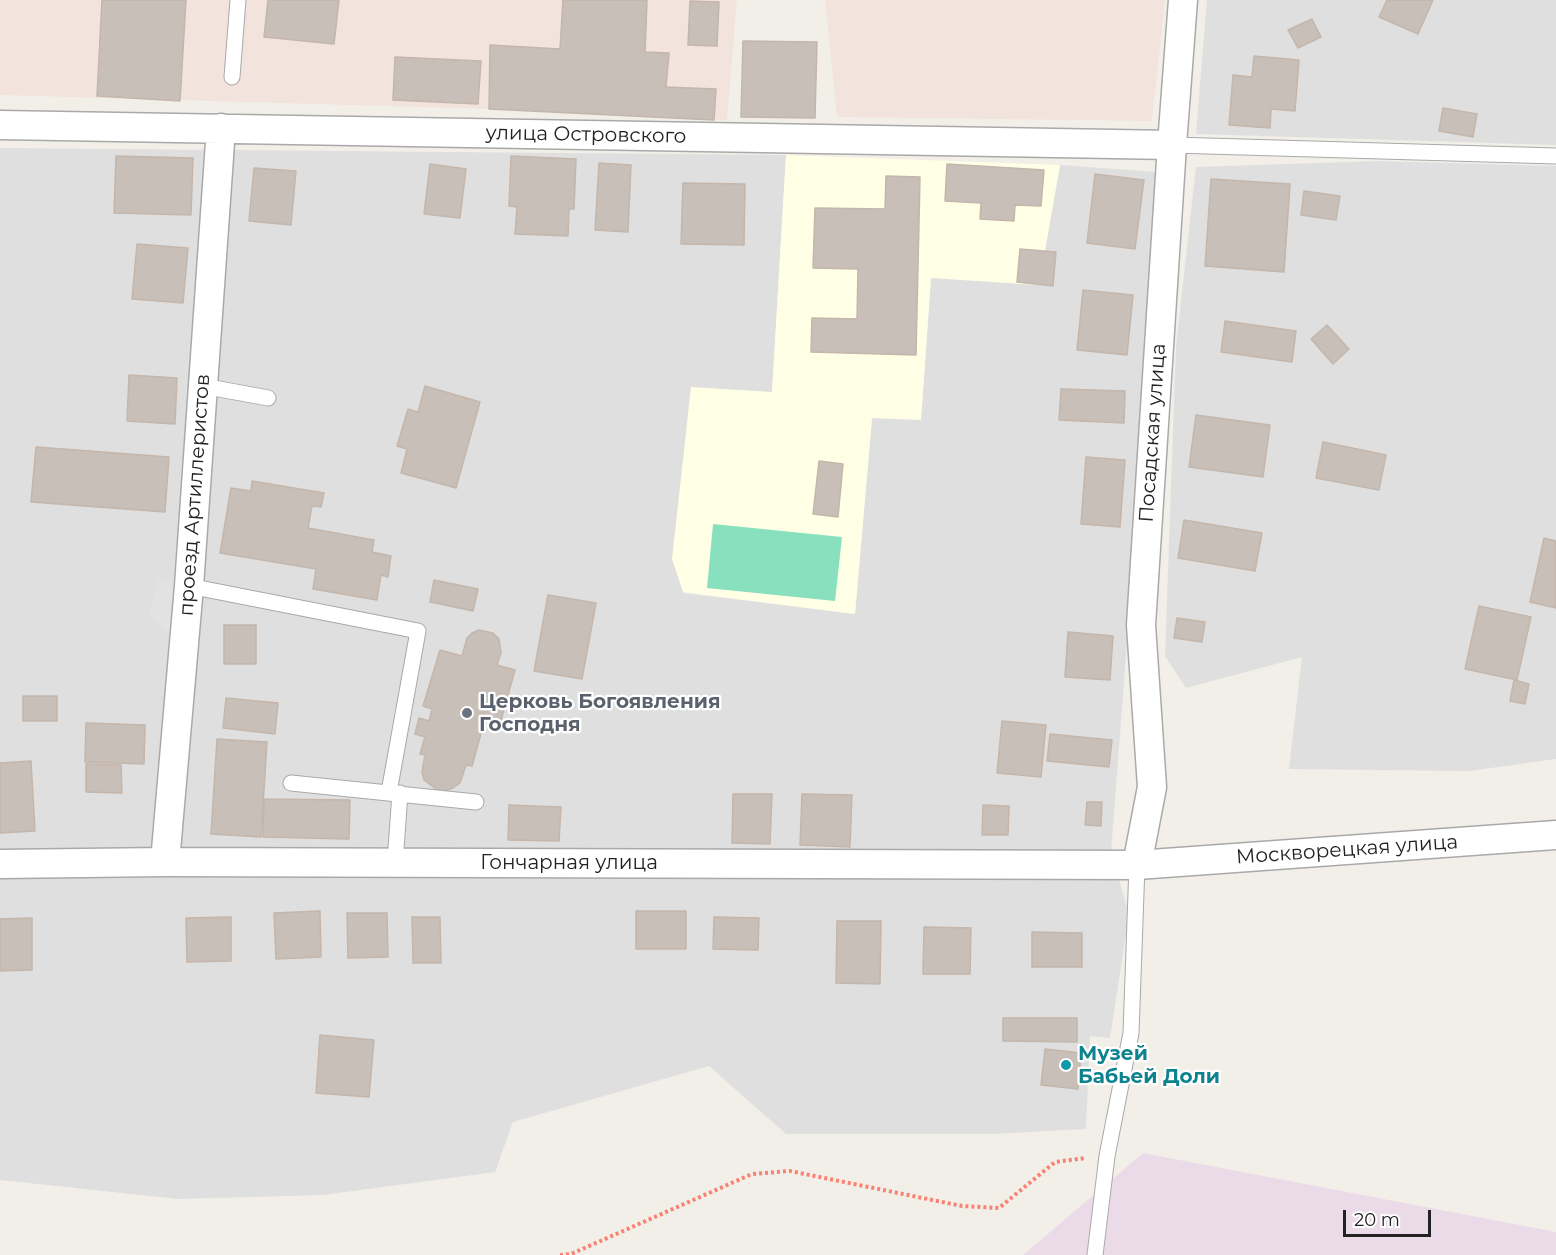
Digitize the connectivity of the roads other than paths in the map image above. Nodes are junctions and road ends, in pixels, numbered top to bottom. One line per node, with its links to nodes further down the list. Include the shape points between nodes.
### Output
1 (238, 0): 3 (lane)
2 (1183, 0): 6 (street, Посадская улица)
3 (232, 77)
4 (0, 125): 5 (street, улица Островского)
5 (220, 128): 6 (street, улица Островского); 8 (street, проезд Артиллеристов)
6 (1172, 145): 7 (lane); 18 (street, Посадская улица, via 1141,625 1152,787)
7 (1556, 156)
8 (202, 386): 9 (lane); 10 (street, проезд Артиллеристов)
9 (268, 398)
10 (189, 586): 12 (lane, via 418,631); 15 (street, проезд Артиллеристов)
11 (291, 783): 12 (lane)
12 (395, 793): 13 (lane); 16 (lane)
13 (476, 802)
14 (1556, 836): 18 (street, Москворецкая улица)
15 (165, 862): 16 (street, Гончарная улица); 17 (street, Гончарная улица)
16 (395, 863): 18 (street, Гончарная улица)
17 (0, 864)
18 (1137, 865): 19 (lane, via 1131,1033 1107,1156)
19 (1095, 1255)

